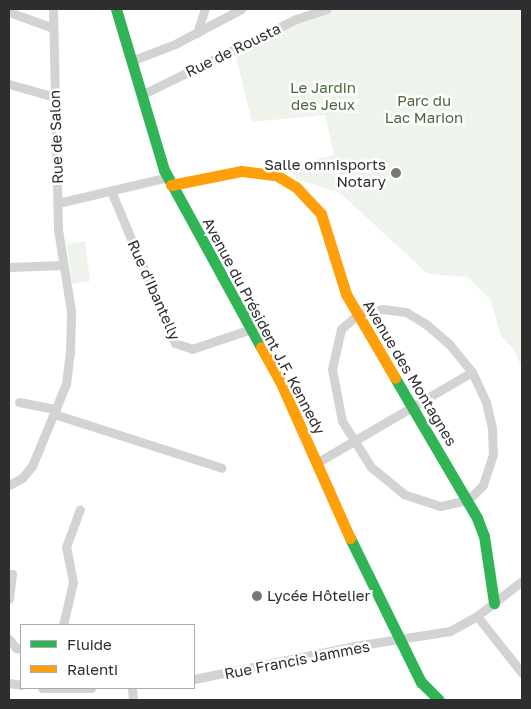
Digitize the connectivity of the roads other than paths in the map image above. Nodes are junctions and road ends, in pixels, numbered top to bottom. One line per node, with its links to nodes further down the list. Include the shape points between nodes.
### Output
1 (53, 9): 7 (street, Rue de Salon)
2 (116, 9): 9 (street, Avenue du Président J.F. Kennedy)
3 (205, 9): 8 (street)
4 (241, 9): 8 (street)
5 (326, 9): 11 (street, Rue de Rousta, via 296,19)
6 (9, 12): 7 (street)
7 (53, 28): 12 (street, Rue de Salon)
8 (197, 33): 9 (street)
9 (131, 61): 11 (street, Avenue du Président J.F. Kennedy)
10 (9, 84): 12 (street)
11 (141, 95): 13 (street, Avenue du Président J.F. Kennedy)
12 (55, 97): 15 (street, Rue de Salon)
13 (169, 181): 14 (street); 18 (street, Avenue des Montagnes, via 242,171 276,175 296,187 321,214 346,294); 19 (street, Avenue du Président J.F. Kennedy)
14 (111, 191): 15 (street); 19 (street, Rue d'Ibantelly, via 174,343 192,349)
15 (58, 203): 16 (street, Rue de Salon)
16 (62, 264): 17 (street); 23 (street, Rue de Salon, via 71,311 70,354 66,384)
17 (9, 267)
18 (357, 315): 20 (street, via 382,308 406,312 444,340); 22 (street, Avenue des Montagnes); 24 (street, via 340,329 332,369 338,405)
19 (251, 329): 25 (street, Avenue du Président J.F. Kennedy)
20 (472, 372): 22 (street); 28 (street, via 486,402 493,454 483,485)
21 (19, 402): 23 (street)
22 (413, 404): 24 (street); 28 (street, Avenue des Montagnes)
23 (55, 411): 26 (street); 27 (street, Rue de Salon, via 32,466)
24 (353, 444): 25 (street); 28 (street, via 371,467 404,494 440,506)
25 (318, 462): 37 (street, Avenue du Président J.F. Kennedy, via 367,575)
26 (222, 468)
27 (9, 486)
28 (468, 500): 33 (street, Avenue des Montagnes, via 484,536)
29 (80, 509): 35 (street, via 66,547 73,582)
30 (9, 574): 32 (street, via 12,574)
31 (522, 582): 33 (street, Rue Francis Jammes)
32 (9, 599)
33 (494, 603): 34 (street, Rue Francis Jammes)
34 (477, 616): 37 (street, Rue Francis Jammes, via 450,632); 39 (street)
35 (63, 624)
36 (9, 639): 38 (street)
37 (400, 641): 40 (street, Rue Francis Jammes); 41 (street, Avenue du Président J.F. Kennedy, via 421,682)
38 (20, 649)
39 (522, 673)
40 (195, 679)
41 (439, 700)

